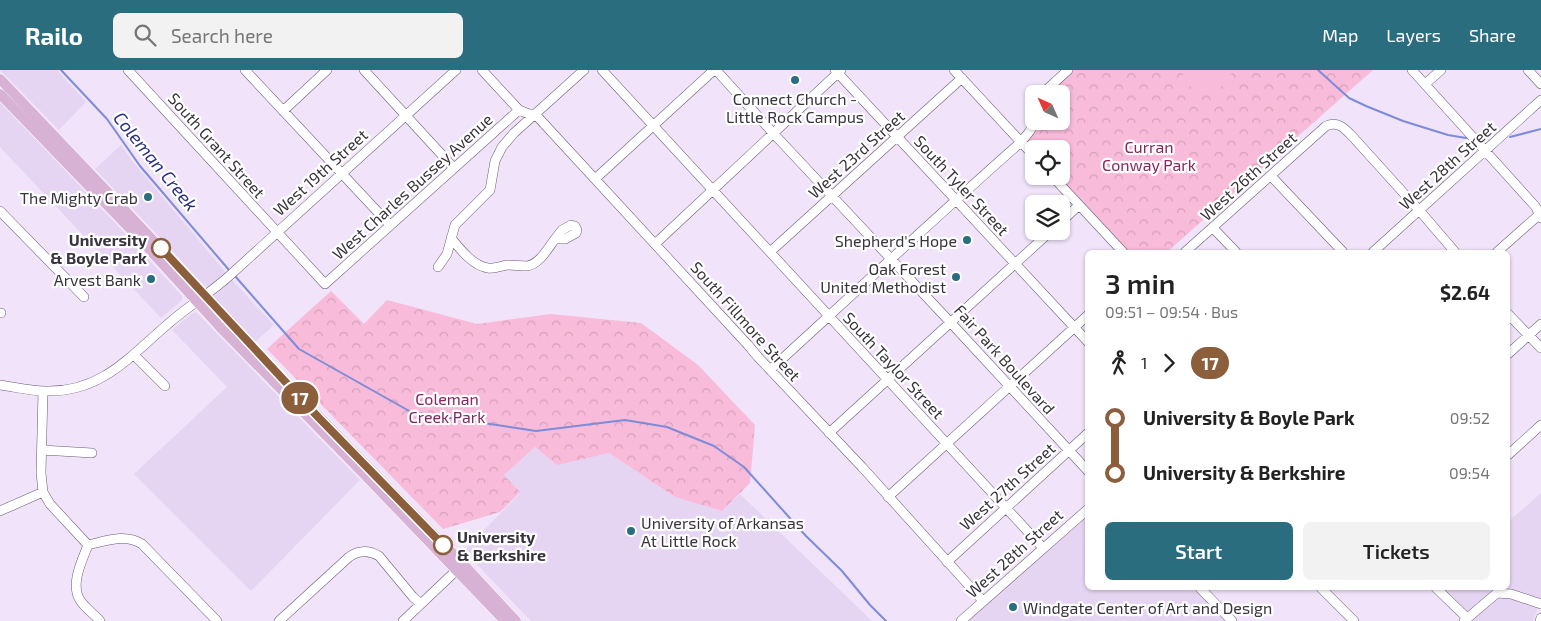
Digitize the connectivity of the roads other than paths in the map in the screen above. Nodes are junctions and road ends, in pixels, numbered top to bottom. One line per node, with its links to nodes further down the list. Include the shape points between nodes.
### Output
1 (128, 70): 51 (street, South Grant Street)
2 (245, 70): 24 (street)
3 (327, 70): 24 (street)
4 (364, 70): 26 (street)
5 (456, 70): 26 (street, West 19th Street)
6 (482, 70): 23 (street)
7 (584, 70): 25 (street)
8 (602, 70): 28 (street, South Taylor Street)
9 (715, 70): 28 (street); 31 (street, Fair Park Boulevard)
10 (954, 70): 16 (street)
11 (1068, 70): 20 (street)
12 (1412, 70): 18 (street)
13 (1441, 70): 18 (street)
14 (1528, 70): 19 (street)
15 (838, 71): 31 (street); 32 (street, South Tyler Street)
16 (962, 78): 32 (street, West 23rd Street); 33 (street)
17 (0, 79): 69 (main road, via 121,206)
18 (1425, 84): 35 (street)
19 (1541, 84)
20 (1052, 85)
21 (0, 94): 69 (main road)
22 (1541, 100): 35 (street, West 28th Street)
23 (518, 110): 25 (street); 27 (street, West Charles Bussey Avenue)
24 (283, 111): 37 (street)
25 (535, 114): 29 (street); 39 (street, South Fillmore Street)
26 (406, 115): 36 (street); 37 (street, West 19th Street)
27 (507, 120): 29 (street); 36 (street, West Charles Bussey Avenue)
28 (653, 125): 39 (street); 41 (street, South Taylor Street)
29 (517, 130): 52 (street, via 498,154 490,190 456,223)
30 (1030, 130): 33 (street)
31 (773, 133): 41 (street); 42 (street, Fair Park Boulevard)
32 (897, 137): 42 (street, West 23rd Street); 43 (street, South Tyler Street)
33 (1021, 142): 34 (street); 43 (street)
34 (1025, 146)
35 (1485, 150): 45 (street, West 28th Street); 48 (street, via 1536,206)
36 (454, 168): 49 (street, West Charles Bussey Avenue)
37 (342, 173): 49 (street); 51 (street, West 19th Street)
38 (1271, 176): 45 (street, West 26th Street, via 1326,126 1339,125); 50 (street, West 26th Street); 59 (street)
39 (595, 179): 55 (street, South Fillmore Street)
40 (1060, 185): 44 (street)
41 (713, 190): 55 (street); 63 (street, South Taylor Street)
42 (833, 196): 63 (street, West 23rd Street); 64 (street, Fair Park Boulevard)
43 (956, 200): 64 (street); 65 (street, South Tyler Street)
44 (1079, 206): 46 (street); 56 (street)
45 (1419, 210): 60 (street, West 28th Street); 61 (street)
46 (1070, 214)
47 (1, 215): 68 (street)
48 (1540, 216): 62 (street)
49 (390, 226): 67 (street, West Charles Bussey Avenue)
50 (1213, 228): 57 (street, West 26th Street); 58 (street)
51 (276, 232): 67 (street, South Grant Street); 69 (street, West 19th Street)
52 (451, 238): 53 (street, via 472,260 488,268 530,265); 66 (street, via 447,254)
53 (556, 239)
54 (1041, 240): 65 (street)
55 (655, 244): 81 (street, South Fillmore Street)
56 (1121, 250)
57 (1187, 250)
58 (1234, 250)
59 (1341, 250)
60 (1375, 250)
61 (1453, 250)
62 (1499, 250)
63 (770, 252): 70 (street, South Taylor Street)
64 (891, 258): 70 (street); 73 (street, Fair Park Boulevard)
65 (1015, 264): 73 (street); 75 (street, South Tyler Street)
66 (438, 267)
67 (325, 284)
68 (84, 297)
69 (201, 299): 80 (street, West 19th Street); 104 (main road, via 336,435)
70 (829, 316): 81 (street); 82 (street, South Taylor Street)
71 (1510, 316): 76 (street)
72 (1085, 318): 75 (street)
73 (951, 323): 82 (street); 85 (street, Fair Park Boulevard)
74 (1541, 324): 76 (street)
75 (1074, 327): 77 (street, South Tyler Street); 85 (street)
76 (1528, 335): 78 (street); 79 (street)
77 (1085, 339)
78 (1541, 348)
79 (1510, 352)
80 (134, 355): 84 (street); 86 (street, West 19th Street, via 113,372 90,384)
81 (770, 370): 88 (street, South Fillmore Street)
82 (888, 380): 88 (street); 90 (street, South Taylor Street)
83 (0, 385): 86 (street, West 19th Street)
84 (165, 386)
85 (1009, 387): 90 (street); 92 (street, Fair Park Boulevard)
86 (43, 391): 91 (street)
87 (1541, 425): 94 (street)
88 (829, 433): 97 (street, South Fillmore Street)
89 (1085, 436): 92 (street, West 27th Street)
90 (946, 444): 97 (street); 98 (street, South Taylor Street)
91 (42, 450): 93 (street); 96 (street, via 40,473)
92 (1068, 451): 95 (street, Fair Park Boulevard); 98 (street, West 27th Street)
93 (92, 453)
94 (1510, 453)
95 (1085, 468)
96 (43, 492): 99 (street); 101 (street)
97 (888, 497): 103 (street, South Fillmore Street)
98 (1006, 508): 102 (street, South Taylor Street); 103 (street, West 27th Street)
99 (0, 511)
100 (1085, 512): 102 (street, West 28th Street)
101 (88, 545): 112 (street, via 76,588 79,599); 113 (street, via 123,537 137,540)
102 (1043, 548): 108 (street, West 28th Street)
103 (947, 562): 108 (street, South Fillmore Street)
104 (459, 568): 109 (street); 116 (main road); 117 (main road)
105 (1202, 590): 119 (street)
106 (1323, 590): 120 (street)
107 (1438, 590): 111 (street)
108 (983, 601): 118 (street, West 28th Street)
109 (420, 604): 114 (street, via 379,556 363,551 349,557); 115 (street)
110 (1541, 604): 111 (street, via 1496,592)
111 (1465, 620)
112 (100, 621)
113 (217, 621)
114 (279, 621)
115 (403, 621)
116 (504, 621)
117 (516, 621)
118 (961, 621)
119 (1232, 621)
120 (1354, 621)

